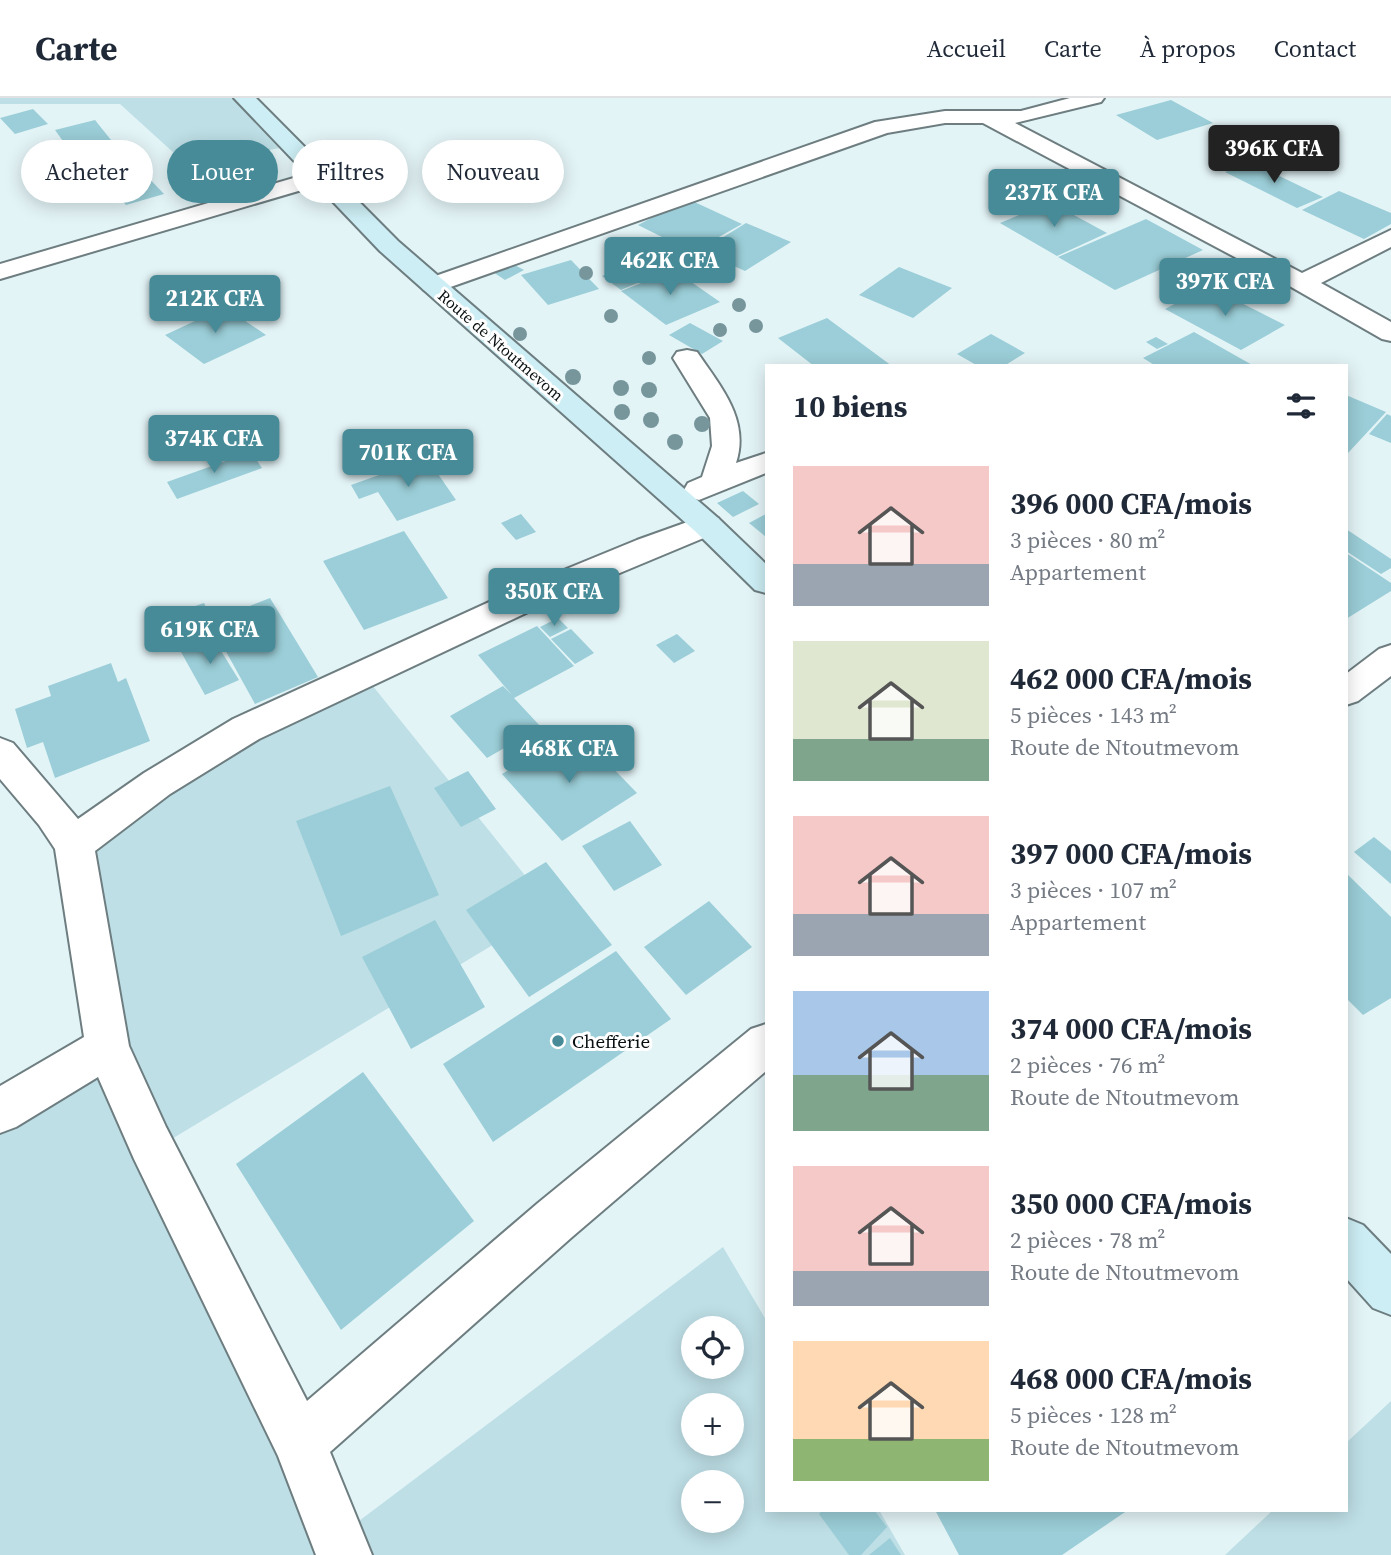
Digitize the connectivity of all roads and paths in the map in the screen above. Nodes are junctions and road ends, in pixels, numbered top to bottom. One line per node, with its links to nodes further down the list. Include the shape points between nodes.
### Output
1 (244, 98): 6 (street, Route de Ntoutmevom)
2 (923, 98): 4 (street)
3 (1094, 98): 5 (street, via 1021,117)
4 (945, 117): 5 (street); 12 (street, via 883,127)
5 (989, 118): 11 (street)
6 (292, 147)
7 (292, 186): 10 (street)
8 (347, 203): 12 (street, Route de Ntoutmevom)
9 (1391, 237): 11 (street)
10 (0, 272)
11 (1302, 283): 13 (street)
12 (433, 285): 17 (street, Route de Ntoutmevom)
13 (1391, 333)
14 (687, 358): 16 (street, via 724,418 727,446)
15 (765, 462): 16 (street)
16 (715, 483): 17 (street)
17 (679, 500): 18 (street, Route de Ntoutmevom)
18 (707, 525): 19 (street, Route de Ntoutmevom); 23 (street, via 538,595 246,729 102,821)
19 (765, 581)
20 (1391, 658): 21 (street)
21 (1348, 690)
22 (0, 753): 23 (street)
23 (74, 845): 25 (street)
24 (765, 1045): 29 (street, via 555,1220)
25 (107, 1047): 26 (street); 29 (street)
26 (0, 1111)
27 (1348, 1244): 28 (street)
28 (1391, 1290)
29 (300, 1443): 30 (street)
30 (344, 1555)

